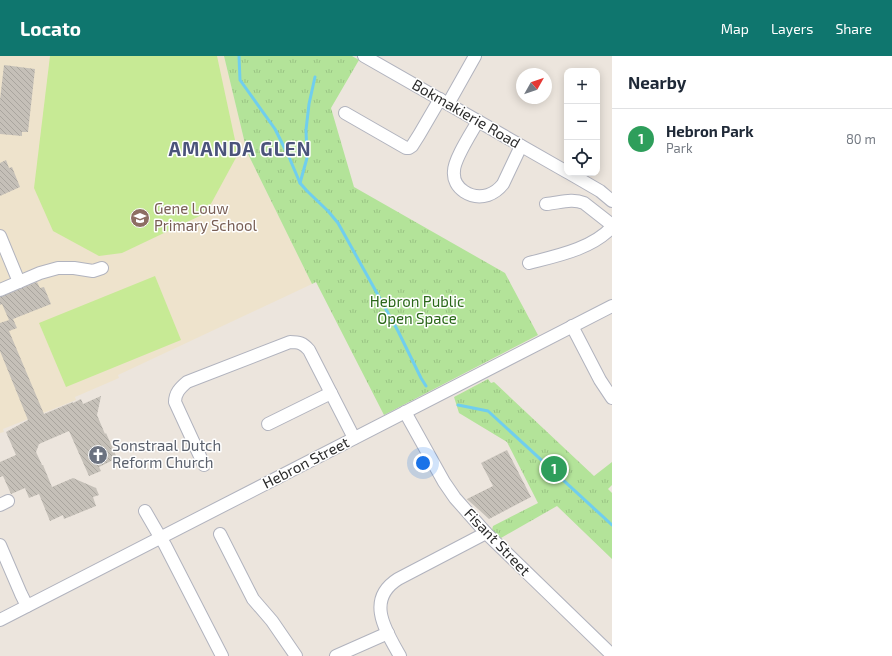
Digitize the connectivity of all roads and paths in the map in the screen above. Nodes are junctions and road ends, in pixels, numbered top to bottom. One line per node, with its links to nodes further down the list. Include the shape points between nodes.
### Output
1 (364, 56): 3 (street, Bokmakierie Road)
2 (475, 56): 3 (street)
3 (444, 102): 4 (street, via 412,146 406,148); 5 (street, Bokmakierie Road)
4 (345, 113)
5 (478, 121): 6 (street, Bokmakierie Road); 6 (street, via 454,170 457,184 464,191 477,196 487,195 500,188)
6 (521, 146): 7 (street, Bokmakierie Road)
7 (564, 170)
8 (575, 176): 9 (street, Bokmakierie Road)
9 (611, 199)
10 (546, 204): 11 (street, via 574,200 584,203)
11 (612, 226): 13 (street, via 602,236 574,251)
12 (0, 236): 15 (street)
13 (528, 263)
14 (102, 268): 15 (street, via 93,271 58,268)
15 (19, 282): 16 (street)
16 (0, 290)
17 (612, 306): 18 (street, Hebron Street)
18 (572, 326): 20 (street); 21 (street, Hebron Street)
19 (331, 393): 22 (street); 23 (street); 24 (street, via 309,350 305,345 296,342 290,342 187,382 180,387 175,402)
20 (612, 398)
21 (405, 412): 23 (street, Hebron Street); 26 (street, Fisant Street, via 444,482)
22 (268, 424)
23 (354, 438): 28 (street, Hebron Street)
24 (204, 466)
25 (146, 511): 28 (street)
26 (486, 533): 32 (street, via 389,586 380,607); 33 (street, Fisant Street)
27 (220, 534): 35 (street, via 253,599)
28 (160, 537): 30 (street, Hebron Street); 34 (street)
29 (0, 544): 30 (street)
30 (27, 606): 31 (street, Hebron Street)
31 (0, 620)
32 (388, 633): 36 (street); 37 (street)
33 (606, 654)
34 (222, 656)
35 (296, 656)
36 (336, 656)
37 (400, 656)

